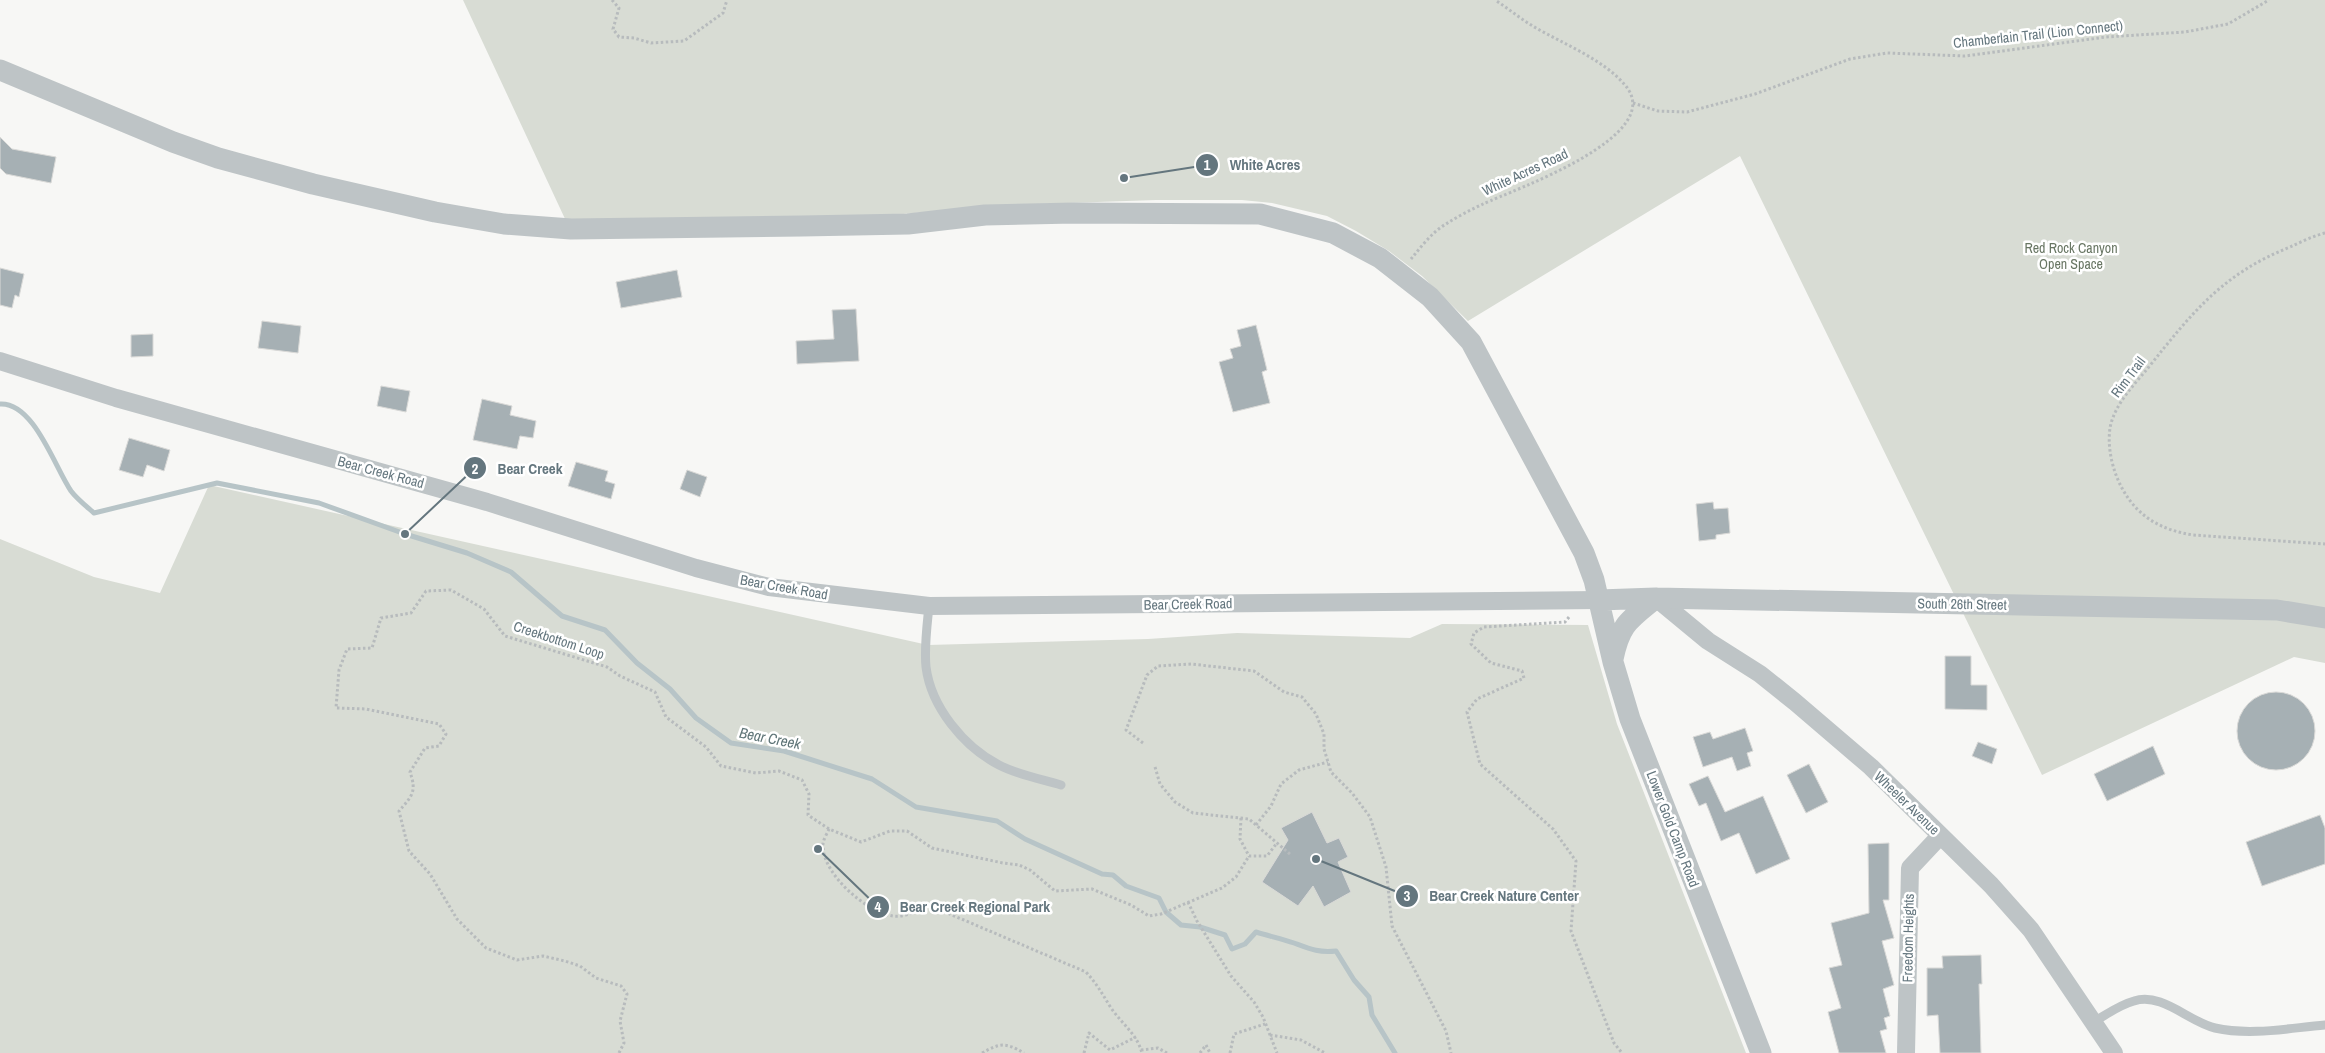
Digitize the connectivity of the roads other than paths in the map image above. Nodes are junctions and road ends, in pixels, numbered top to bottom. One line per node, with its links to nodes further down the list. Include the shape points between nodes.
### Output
1 (0, 70): 4 (street, Lower Gold Camp Road, via 218,158 472,220 571,229 908,224 985,215 1074,213 1260,214 1333,233 1380,258 1400,273 1430,297 1471,342 1584,553)
2 (0, 360): 5 (street, Bear Creek Road, via 116,398 487,502 696,568 769,587)
3 (1656, 598): 4 (street, South 26th Street); 6 (street, South 26th Street, via 2277,610); 7 (street, via 1631,618 1618,636); 9 (street, Wheeler Avenue, via 1708,642 1760,674 1795,702 1871,767)
4 (1592, 600): 5 (street, Bear Creek Road); 7 (street, Lower Gold Camp Road)
5 (929, 606): 8 (lane, via 926,668 941,709 954,727 985,756 1000,765)
6 (2325, 618)
7 (1613, 662): 12 (street, Lower Gold Camp Road, via 1630,719)
8 (1061, 785)
9 (1940, 836): 10 (street, Wheeler Avenue, via 1991,885 2031,930); 13 (street, Freedom Heights, via 1910,868)
10 (2093, 1022): 11 (lane, via 2136,1000 2150,1000 2215,1028 2251,1032); 14 (street, Wheeler Avenue)
11 (2325, 1025)
12 (1761, 1053)
13 (1906, 1053)
14 (2114, 1053)

